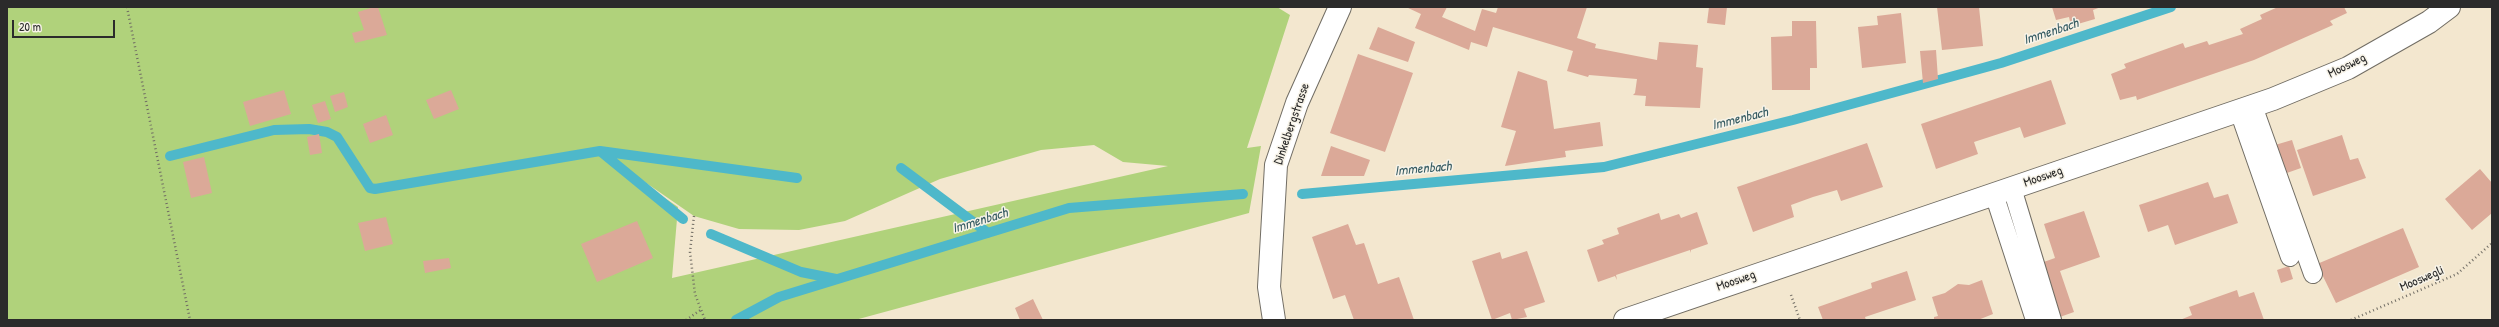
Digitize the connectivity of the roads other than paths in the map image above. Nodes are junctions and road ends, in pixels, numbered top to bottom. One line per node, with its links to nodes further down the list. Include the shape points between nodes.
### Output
1 (1340, 7): 7 (street, Dinkelbergstrasse, via 1297,103 1276,165 1269,287)
2 (2449, 7): 3 (street, Moosweg, via 2429,22 2348,68)
3 (2246, 108): 4 (street, Moosweg); 5 (lane); 6 (lane)
4 (2003, 191): 8 (street, Moosweg); 9 (lane); 10 (lane)
5 (2290, 257)
6 (2313, 274)
7 (1274, 320)
8 (1625, 320)
9 (2035, 320)
10 (2052, 320)

